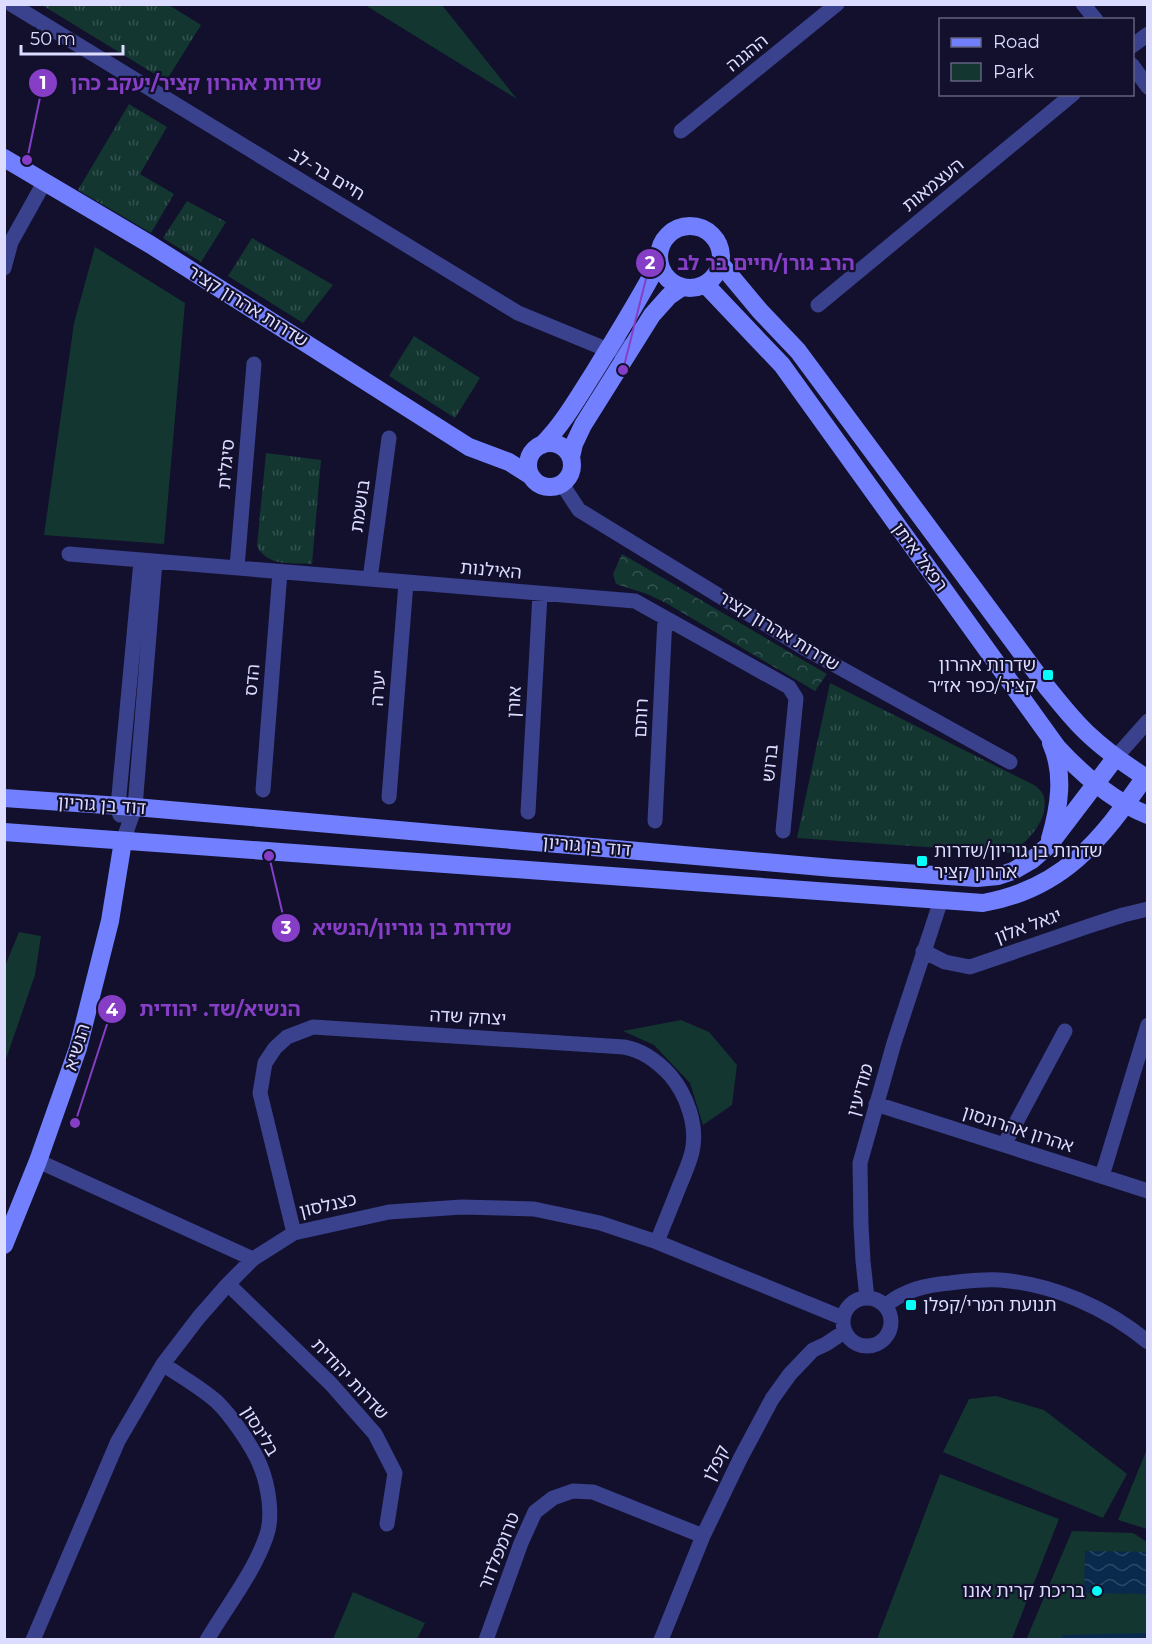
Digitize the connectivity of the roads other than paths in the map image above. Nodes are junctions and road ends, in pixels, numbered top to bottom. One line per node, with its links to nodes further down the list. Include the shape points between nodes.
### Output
1 (11, 4): 20 (street, חיים בר-לב, via 518,313)
2 (837, 4): 10 (street, ההגנה)
3 (1083, 4): 4 (street)
4 (1094, 18)
5 (1148, 34): 6 (street)
6 (1134, 44)
7 (1134, 68): 8 (street)
8 (1148, 87)
9 (1072, 96): 18 (street, העצמאות)
10 (681, 131)
11 (4, 158): 12 (main road, שדרות אהרון קציר)
12 (45, 181): 15 (street, via 11,242); 24 (main road, שדרות אהרון קציר, via 469,447)
13 (659, 262): 14 (main road, via 670,233 688,226 713,237); 17 (main road, via 664,275); 20 (main road)
14 (720, 263): 16 (main road); 39 (main road, רפאל איתן, via 798,351 1068,713)
15 (4, 268)
16 (705, 284): 17 (main road); 38 (main road, רפאל איתן, via 782,365)
17 (682, 287): 19 (main road, via 651,315)
18 (818, 305)
19 (632, 345): 20 (street); 25 (main road, via 583,425)
20 (608, 350): 23 (main road, via 556,431)
21 (254, 363): 30 (street, סיגלית)
22 (389, 438): 32 (street, בושמת)
23 (539, 447): 24 (main road, שדרות אהרון קציר, via 514,456); 25 (main road, via 555,443); 26 (main road, via 528,461)
24 (491, 456): 26 (main road, שדרות אהרון קציר)
25 (571, 457): 27 (main road, via 571,472)
26 (531, 476): 27 (main road, via 542,485)
27 (562, 484): 40 (street, שדרות אהרון קציר, via 579,510 806,649)
28 (69, 554): 29 (street, האילנות)
29 (148, 562): 30 (street, האילנות); 47 (street)
30 (237, 567): 31 (street, האילנות)
31 (280, 572): 32 (street, האילנות); 43 (street, הדס)
32 (370, 579): 33 (street, האילנות)
33 (406, 583): 34 (street, האילנות); 44 (street, יערה)
34 (540, 594): 35 (street, האילנות, via 635,601); 48 (street, אורן)
35 (665, 618): 36 (street, האילנות, via 789,687); 50 (street, רותם)
36 (796, 698): 51 (street, ברוש)
37 (1148, 722): 39 (street)
38 (1045, 731): 42 (main road, רפאל איתן, via 1067,758); 54 (main road, via 1060,783)
39 (1116, 757): 41 (main road, רפאל איתן); 42 (main road, דוד בן גוריון)
40 (1010, 762)
41 (1147, 777): 46 (main road, דוד בן גוריון)
42 (1096, 783): 46 (main road, רפאל איתן); 54 (main road, דוד בן גוריון)
43 (263, 790)
44 (389, 797)
45 (4, 798): 47 (main road, דוד בן גוריון)
46 (1126, 804): 49 (main road, רפאל איתן); 55 (main road, דוד בן גוריון, via 1080,857 1032,889 983,903)
47 (127, 806): 53 (street); 54 (main road, דוד בן גוריון, via 977,878 1013,871)
48 (528, 812)
49 (1148, 815)
50 (655, 821)
51 (783, 831)
52 (4, 832): 53 (main road, דוד בן גוריון)
53 (123, 841): 55 (main road, דוד בן גוריון); 62 (main road, הנשיא, via 110,921 78,1048)
54 (1049, 845)
55 (941, 900): 57 (street, מודיעין)
56 (1148, 909): 57 (street, יגאל אלון, via 970,967 945,962)
57 (923, 951): 60 (street, מודיעין)
58 (1148, 1025): 63 (street)
59 (1065, 1031): 61 (street)
60 (876, 1104): 61 (street, אהרון אהרונסון); 70 (street, מודיעין, via 859,1181)
61 (1004, 1145): 63 (street, אהרון אהרונסון)
62 (38, 1161): 67 (main road, הנשיא); 68 (street)
63 (1102, 1176): 64 (street, אהרון אהרונסון)
64 (1148, 1191)
65 (294, 1233): 66 (street, כצנלסון, via 389,1212 462,1206 534,1209 600,1223); 66 (street, יצחק שדה, via 260,1093 265,1063 275,1048 287,1037 313,1027 624,1047 656,1062 680,1087 689,1107 693,1139 687,1167); 68 (street, כצנלסון)
66 (657, 1242): 72 (street, כצנלסון)
67 (4, 1245)
68 (253, 1259): 69 (street, כצנלסון)
69 (228, 1284): 74 (street, כצנלסון); 75 (street, שדרות יהודית, via 331,1384 375,1434 396,1473)
70 (867, 1298): 71 (street); 72 (street, via 849,1306)
71 (885, 1306): 72 (street, via 892,1320 891,1328 876,1345 858,1345 848,1337); 73 (street, via 898,1296 927,1286 1002,1280 1036,1286 1094,1306)
72 (844, 1325): 76 (street, קפלן, via 826,1344 813,1350 778,1389)
73 (1148, 1342)
74 (163, 1364): 77 (street, כצנלסון, via 118,1441); 78 (street, בלינסון, via 225,1410 260,1464 268,1496 270,1523 254,1567)
75 (387, 1524)
76 (702, 1536): 79 (street, טרומפלדור, via 593,1492 573,1491 553,1498 535,1512); 80 (street, קפלן)
77 (33, 1640)
78 (207, 1640)
79 (486, 1640)
80 (662, 1640)

